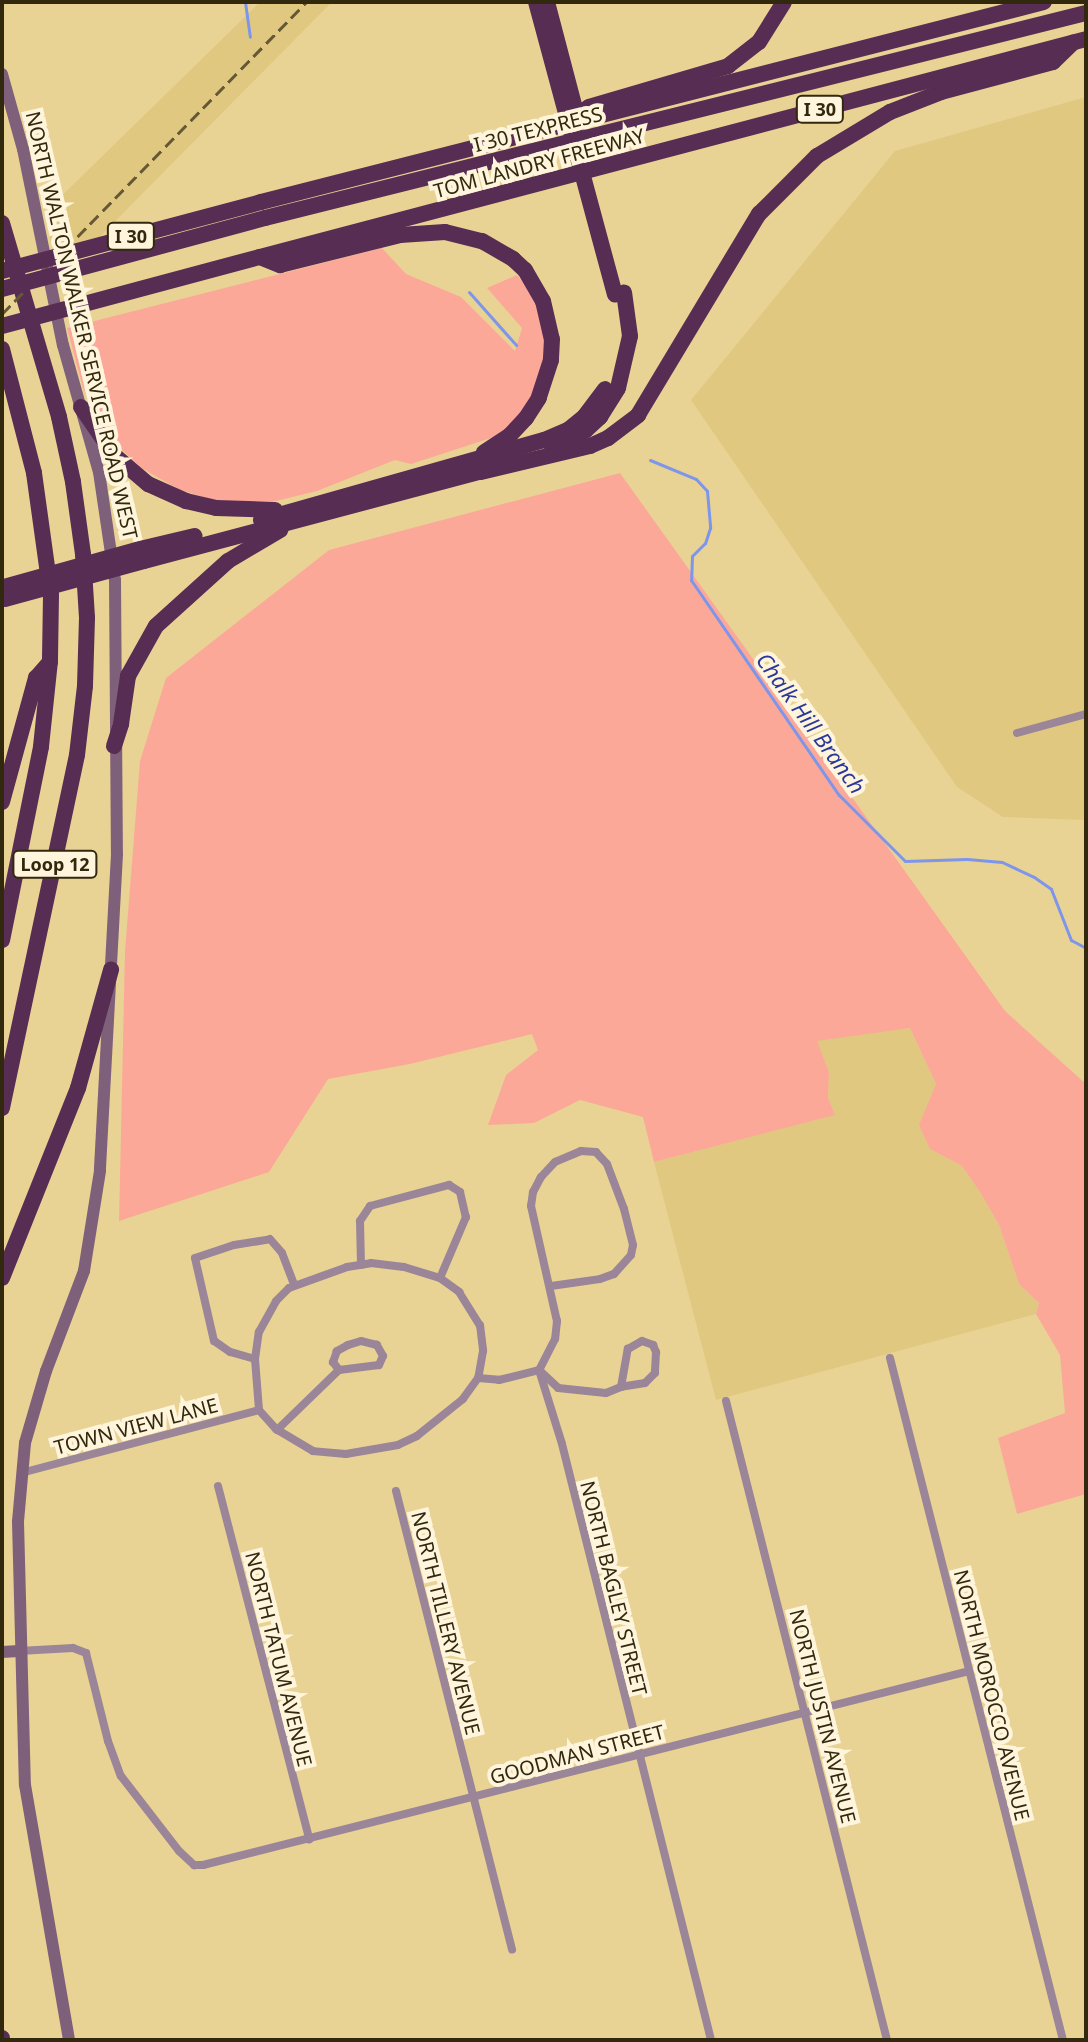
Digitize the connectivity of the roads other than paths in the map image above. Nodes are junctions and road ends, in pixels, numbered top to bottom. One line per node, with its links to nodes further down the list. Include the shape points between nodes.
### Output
1 (536, 2): 14 (highway, bridge)
2 (547, 2): 14 (highway, bridge)
3 (784, 2): 8 (highway, via 759,42 728,66 589,107)
4 (1044, 2): 8 (highway, TOM LANDRY FREEWAY / I 30)
5 (1086, 13): 9 (highway, I 30 TEXPRESS)
6 (1080, 40): 11 (highway, TOM LANDRY FREEWAY / I 30); 18 (highway, via 1053,62 941,92 890,112 817,156 759,214 638,415 590,446)
7 (2, 74): 17 (main road, NORTH WALTON WALKER SERVICE ROAD WEST)
8 (558, 127): 9 (highway, TOM LANDRY FREEWAY / I 30)
9 (263, 210): 12 (highway, TOM LANDRY FREEWAY / I 30, bridge); 13 (highway, I 30 TEXPRESS, bridge)
10 (2, 223): 28 (highway, Loop 12, via 73,482 87,618 77,755)
11 (272, 258): 15 (highway, TOM LANDRY FREEWAY / I 30, bridge); 18 (highway, via 445,232 482,241 525,270 549,320 546,380 526,418)
12 (2, 271)
13 (2, 289)
14 (620, 293): 18 (highway, via 630,321 628,353 618,388 600,417 562,445)
15 (2, 326)
16 (2, 349): 21 (highway, Loop 12, via 45,534)
17 (81, 407): 19 (highway, via 114,455 148,484 186,501); 24 (main road, NORTH WALTON WALKER SERVICE ROAD WEST, via 112,547)
18 (478, 464): 19 (highway)
19 (294, 515): 20 (highway, bridge); 24 (highway, via 228,561 156,626 128,676)
20 (3, 594)
21 (50, 661): 25 (highway, via 36,678); 26 (highway, Loop 12, via 31,806)
22 (1086, 714): 23 (street)
23 (1017, 733)
24 (114, 746): 27 (main road, NORTH WALTON WALKER SERVICE ROAD WEST, via 117,854)
25 (2, 802)
26 (2, 940)
27 (111, 970): 30 (highway, via 78,1088); 43 (main road, NORTH WALTON WALKER SERVICE ROAD WEST, via 94,1218 84,1271 34,1412)
28 (2, 1108)
29 (361, 1265): 31 (street, via 389,1263); 31 (street, via 360,1221 370,1206 449,1185 460,1192 466,1217); 32 (street)
30 (2, 1278)
31 (440, 1278): 38 (street, via 459,1292 480,1325)
32 (294, 1285): 35 (street, via 276,1301 259,1332); 35 (street, via 282,1253 270,1239 195,1258 214,1341)
33 (551, 1286): 33 (street, via 614,1274 631,1255 624,1209 607,1164 596,1152 581,1151 555,1162 533,1192 531,1206); 37 (street, via 556,1330)
34 (890, 1358): 48 (street, NORTH MOROCCO AVENUE)
35 (255, 1359): 41 (street)
36 (339, 1370): 36 (street, via 379,1365 383,1356 377,1345 348,1345 337,1351 333,1362); 42 (street)
37 (539, 1370): 38 (street, via 499,1380); 39 (street, via 558,1388 606,1393); 50 (street, NORTH BAGLEY STREET)
38 (478, 1378): 42 (street, via 433,1427 398,1445 329,1455)
39 (621, 1387): 39 (street, via 645,1383 655,1373 658,1360 649,1342 628,1349)
40 (726, 1401): 49 (street, NORTH JUSTIN AVENUE)
41 (259, 1410): 42 (street); 43 (street, TOWN VIEW LANE)
42 (277, 1430)
43 (21, 1473): 46 (main road, NORTH WALTON WALKER SERVICE ROAD WEST)
44 (218, 1486): 52 (street, NORTH TATUM AVENUE)
45 (396, 1491): 51 (street, NORTH TILLERY AVENUE)
46 (19, 1651): 47 (main road); 52 (street, GOODMAN STREET, via 73,1648 86,1653 117,1768 194,1865); 54 (main road, NORTH WALTON WALKER SERVICE ROAD WEST, via 25,1785)
47 (2, 1652)
48 (969, 1671): 49 (street, GOODMAN STREET); 57 (street, NORTH MOROCCO AVENUE)
49 (805, 1712): 50 (street, GOODMAN STREET); 56 (street, NORTH JUSTIN AVENUE)
50 (639, 1754): 51 (street, GOODMAN STREET); 55 (street, NORTH BAGLEY STREET)
51 (474, 1797): 52 (street, GOODMAN STREET); 53 (street, NORTH TILLERY AVENUE)
52 (309, 1839)
53 (512, 1950)
54 (69, 2040)
55 (711, 2040)
56 (887, 2040)
57 (1063, 2040)

